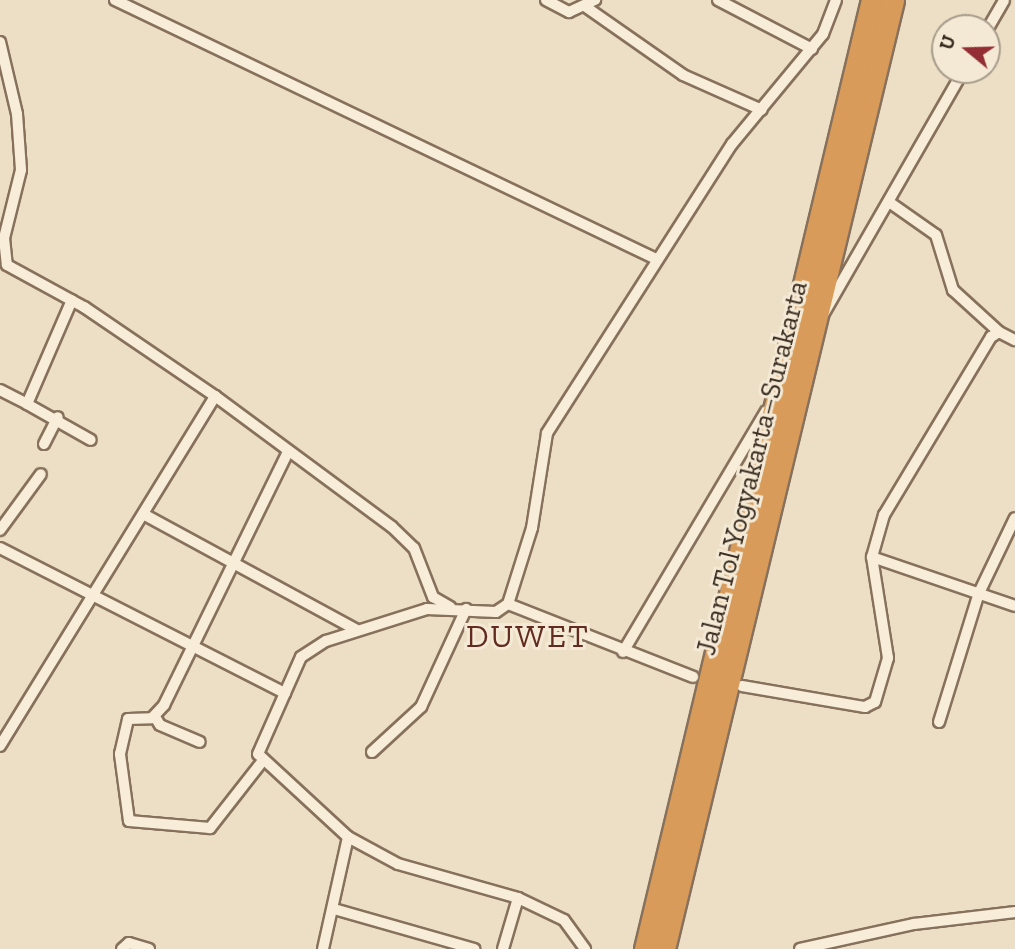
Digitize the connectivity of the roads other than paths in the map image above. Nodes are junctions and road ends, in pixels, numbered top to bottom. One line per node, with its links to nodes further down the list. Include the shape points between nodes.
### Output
1 (115, 0): 14 (street)
2 (546, 0): 7 (street, via 569,12)
3 (718, 0): 9 (street)
4 (836, 0): 9 (street)
5 (872, 0): 62 (highway, Jalan Tol Yogyakarta–Surakarta)
6 (893, 0): 63 (highway, Jalan Tol Yogyakarta–Surakarta)
7 (591, 4): 11 (street, via 683,75)
8 (0, 42): 13 (street, via 17,114 21,170)
9 (812, 49): 11 (street)
10 (956, 84): 12 (street)
11 (762, 110): 14 (street)
12 (889, 202): 16 (street, via 936,234 953,290); 42 (street)
13 (2, 258): 15 (street, via 13,270)
14 (656, 259): 35 (street, via 544,438 532,528)
15 (72, 300): 19 (street); 20 (street)
16 (999, 332): 17 (street); 30 (street, via 893,495)
17 (1015, 340)
18 (0, 390): 20 (street)
19 (215, 396): 24 (street); 26 (street)
20 (27, 404): 21 (street)
21 (58, 417): 22 (street); 23 (street)
22 (91, 440)
23 (44, 444)
24 (287, 454): 31 (street); 34 (street, via 403,538)
25 (41, 474): 28 (street)
26 (145, 514): 31 (street); 33 (street)
27 (1015, 518): 32 (street)
28 (0, 530)
29 (0, 548): 33 (street)
30 (872, 557): 32 (street); 44 (street, via 888,658 875,702 865,707)
31 (238, 563): 40 (street); 41 (street)
32 (979, 593): 36 (street); 47 (street)
33 (94, 596): 41 (street); 49 (street)
34 (433, 597): 37 (street); 38 (street)
35 (508, 604): 39 (street, via 496,612); 42 (street)
36 (1015, 606)
37 (450, 607): 38 (street); 39 (street)
38 (427, 609): 40 (street)
39 (466, 609): 50 (street, via 421,707)
40 (357, 629): 45 (street, via 311,648)
41 (194, 646): 45 (street); 46 (street)
42 (623, 653): 43 (street)
43 (693, 677)
44 (743, 686)
45 (285, 693): 51 (street, via 259,749)
46 (155, 717): 48 (street, via 160,725); 51 (street, via 132,715 120,754 134,825 210,828)
47 (939, 722)
48 (200, 742)
49 (0, 746)
50 (372, 752)
51 (261, 763): 52 (street)
52 (348, 837): 53 (street, via 398,864); 54 (street)
53 (518, 898): 60 (street); 61 (street, via 564,920)
54 (334, 909): 58 (street); 59 (street)
55 (1015, 912): 64 (street, via 914,925)
56 (121, 949): 57 (street, via 129,943)
57 (149, 949)
58 (323, 949)
59 (474, 949)
60 (503, 949)
61 (585, 949)
62 (645, 949)
63 (664, 949)
64 (800, 949)

